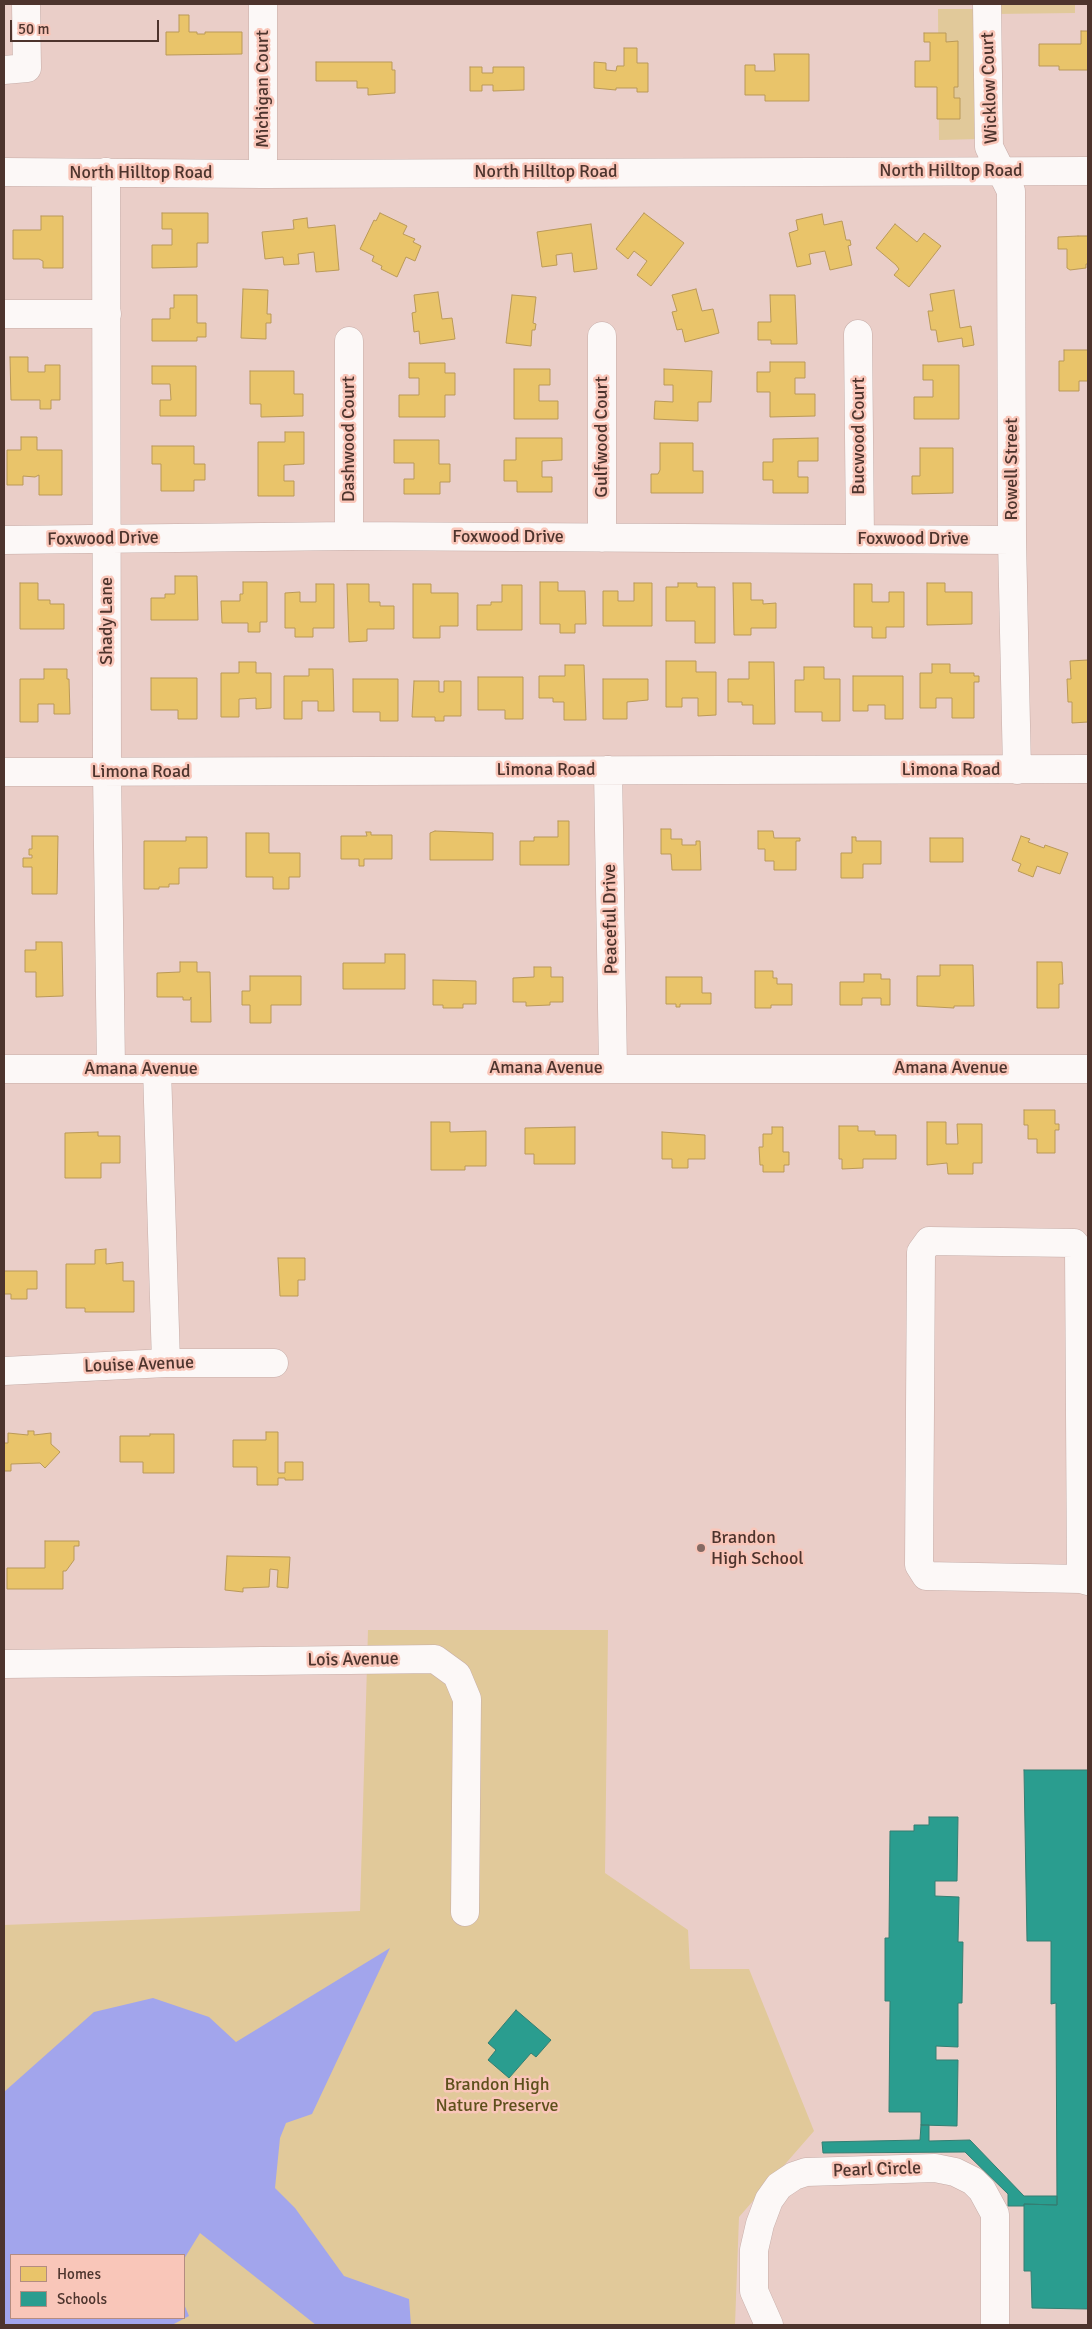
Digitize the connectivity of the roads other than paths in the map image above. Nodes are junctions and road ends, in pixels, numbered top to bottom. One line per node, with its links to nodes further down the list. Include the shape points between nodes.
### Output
1 (26, 4): 4 (street, via 27,68)
2 (263, 4): 9 (street, Michigan Court)
3 (987, 4): 5 (street, Wicklow Court, via 989,146)
4 (4, 70)
5 (1001, 171): 6 (street, North Hilltop Road); 9 (street, North Hilltop Road); 20 (street, Rowell Street, via 1011,191)
6 (1088, 171)
7 (4, 172): 8 (street, North Hilltop Road)
8 (106, 172): 9 (street, North Hilltop Road); 11 (street, Shady Lane)
9 (263, 174)
10 (4, 314): 11 (street)
11 (107, 314): 17 (street, Shady Lane)
12 (858, 334): 18 (street, Bucwood Court)
13 (602, 336): 16 (street, Gulfwood Court)
14 (349, 341): 15 (street, Dashwood Court)
15 (349, 536): 16 (street, Foxwood Drive); 17 (street, Foxwood Drive)
16 (602, 538): 18 (street, Foxwood Drive)
17 (107, 539): 19 (street, Foxwood Drive); 25 (street, Shady Lane)
18 (860, 539): 20 (street, Foxwood Drive)
19 (4, 540)
20 (1012, 540): 23 (street, Rowell Street)
21 (1088, 769): 23 (street, Limona Road)
22 (608, 770): 23 (street, Limona Road); 25 (street, Limona Road); 26 (street, Peaceful Drive)
23 (1017, 770)
24 (4, 772): 25 (street, Limona Road)
25 (107, 772): 28 (street, Shady Lane)
26 (614, 1068): 29 (street, Amana Avenue); 30 (street, Amana Avenue)
27 (4, 1069): 28 (street, Amana Avenue)
28 (111, 1069): 29 (street, Amana Avenue)
29 (157, 1069): 33 (street)
30 (1088, 1069)
31 (1084, 1247): 35 (street); 35 (street, via 1074,1243 929,1241 921,1252 919,1565 926,1576)
32 (274, 1363): 33 (street, Louise Avenue)
33 (166, 1364): 34 (street, Louise Avenue)
34 (4, 1371)
35 (1085, 1580)
36 (4, 1664): 37 (street, Lois Avenue, via 435,1659 457,1675 467,1699)
37 (465, 1912)
38 (769, 2325): 39 (street, Pearl Circle, via 754,2292 754,2250 769,2200 779,2186 806,2172 935,2168 955,2172 973,2181 982,2190 994,2214)
39 (996, 2325)

